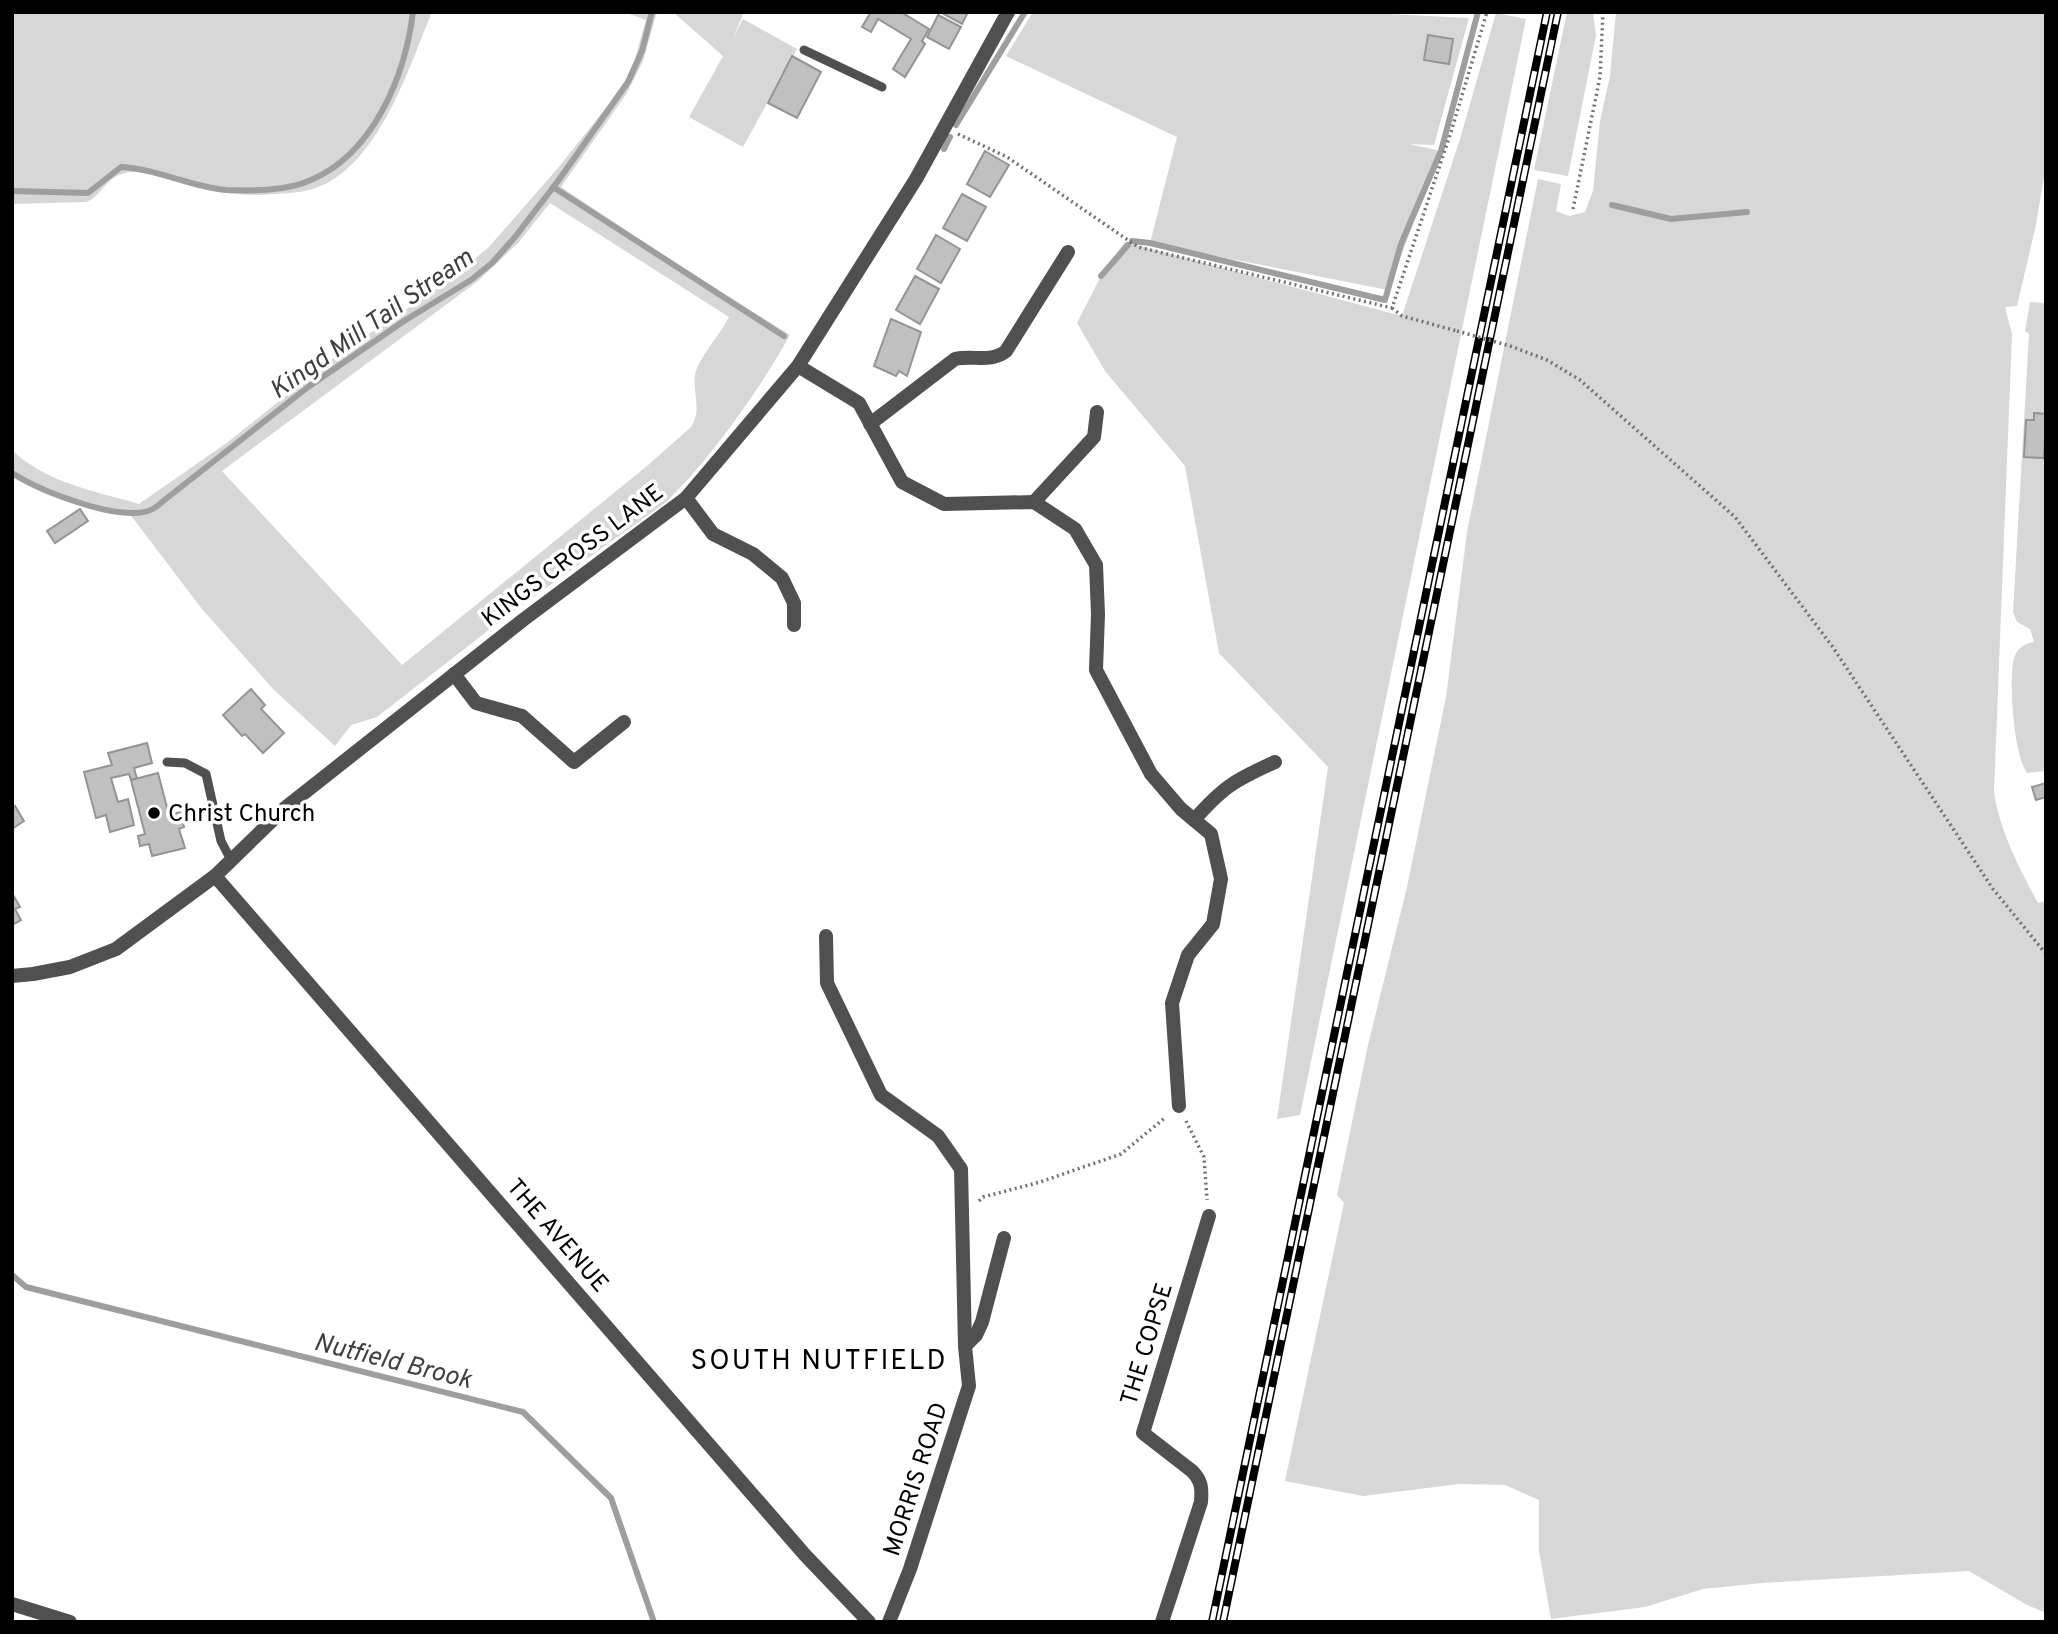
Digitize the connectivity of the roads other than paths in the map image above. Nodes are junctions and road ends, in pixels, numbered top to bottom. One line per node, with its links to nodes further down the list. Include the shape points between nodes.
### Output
1 (1008, 12): 5 (street, KINGS CROSS LANE, via 946,128)
2 (804, 50): 3 (lane)
3 (882, 87)
4 (1068, 252): 7 (street, via 1006,351 992,358 955,359)
5 (799, 366): 7 (street, via 859,403); 8 (street, KINGS CROSS LANE)
6 (1097, 412): 9 (street, via 1094,437)
7 (870, 424): 9 (street, via 902,482 944,504)
8 (686, 498): 10 (street, via 713,534 753,554 782,578 794,603); 11 (street, KINGS CROSS LANE)
9 (1034, 502): 15 (street, via 1075,529 1096,565 1096,670 1151,774)
10 (794, 625)
11 (454, 674): 12 (street, via 476,703 522,716 574,762); 16 (street, KINGS CROSS LANE, via 285,808)
12 (624, 722)
13 (167, 762): 16 (lane, via 185,763 206,774 221,841)
14 (1275, 762): 15 (street, via 1236,779)
15 (1194, 820): 20 (street, via 1210,834 1221,880 1213,924 1188,955 1172,1003)
16 (231, 860): 17 (street, KINGS CROSS LANE)
17 (215, 876): 19 (street, KINGS CROSS LANE, via 116,949 70,967); 26 (street, THE AVENUE, via 805,1555)
18 (826, 936): 23 (street, MORRIS ROAD, via 827,983 881,1095 938,1136 961,1169)
19 (12, 976)
20 (1179, 1107)
21 (1209, 1216): 28 (street, THE COPSE, via 1143,1433 1192,1471 1202,1490)
22 (1004, 1238): 23 (street, via 982,1322)
23 (965, 1346): 27 (street, MORRIS ROAD, via 969,1386)
24 (12, 1604): 25 (street)
25 (70, 1622)
26 (869, 1622)
27 (889, 1622)
28 (1162, 1622)

